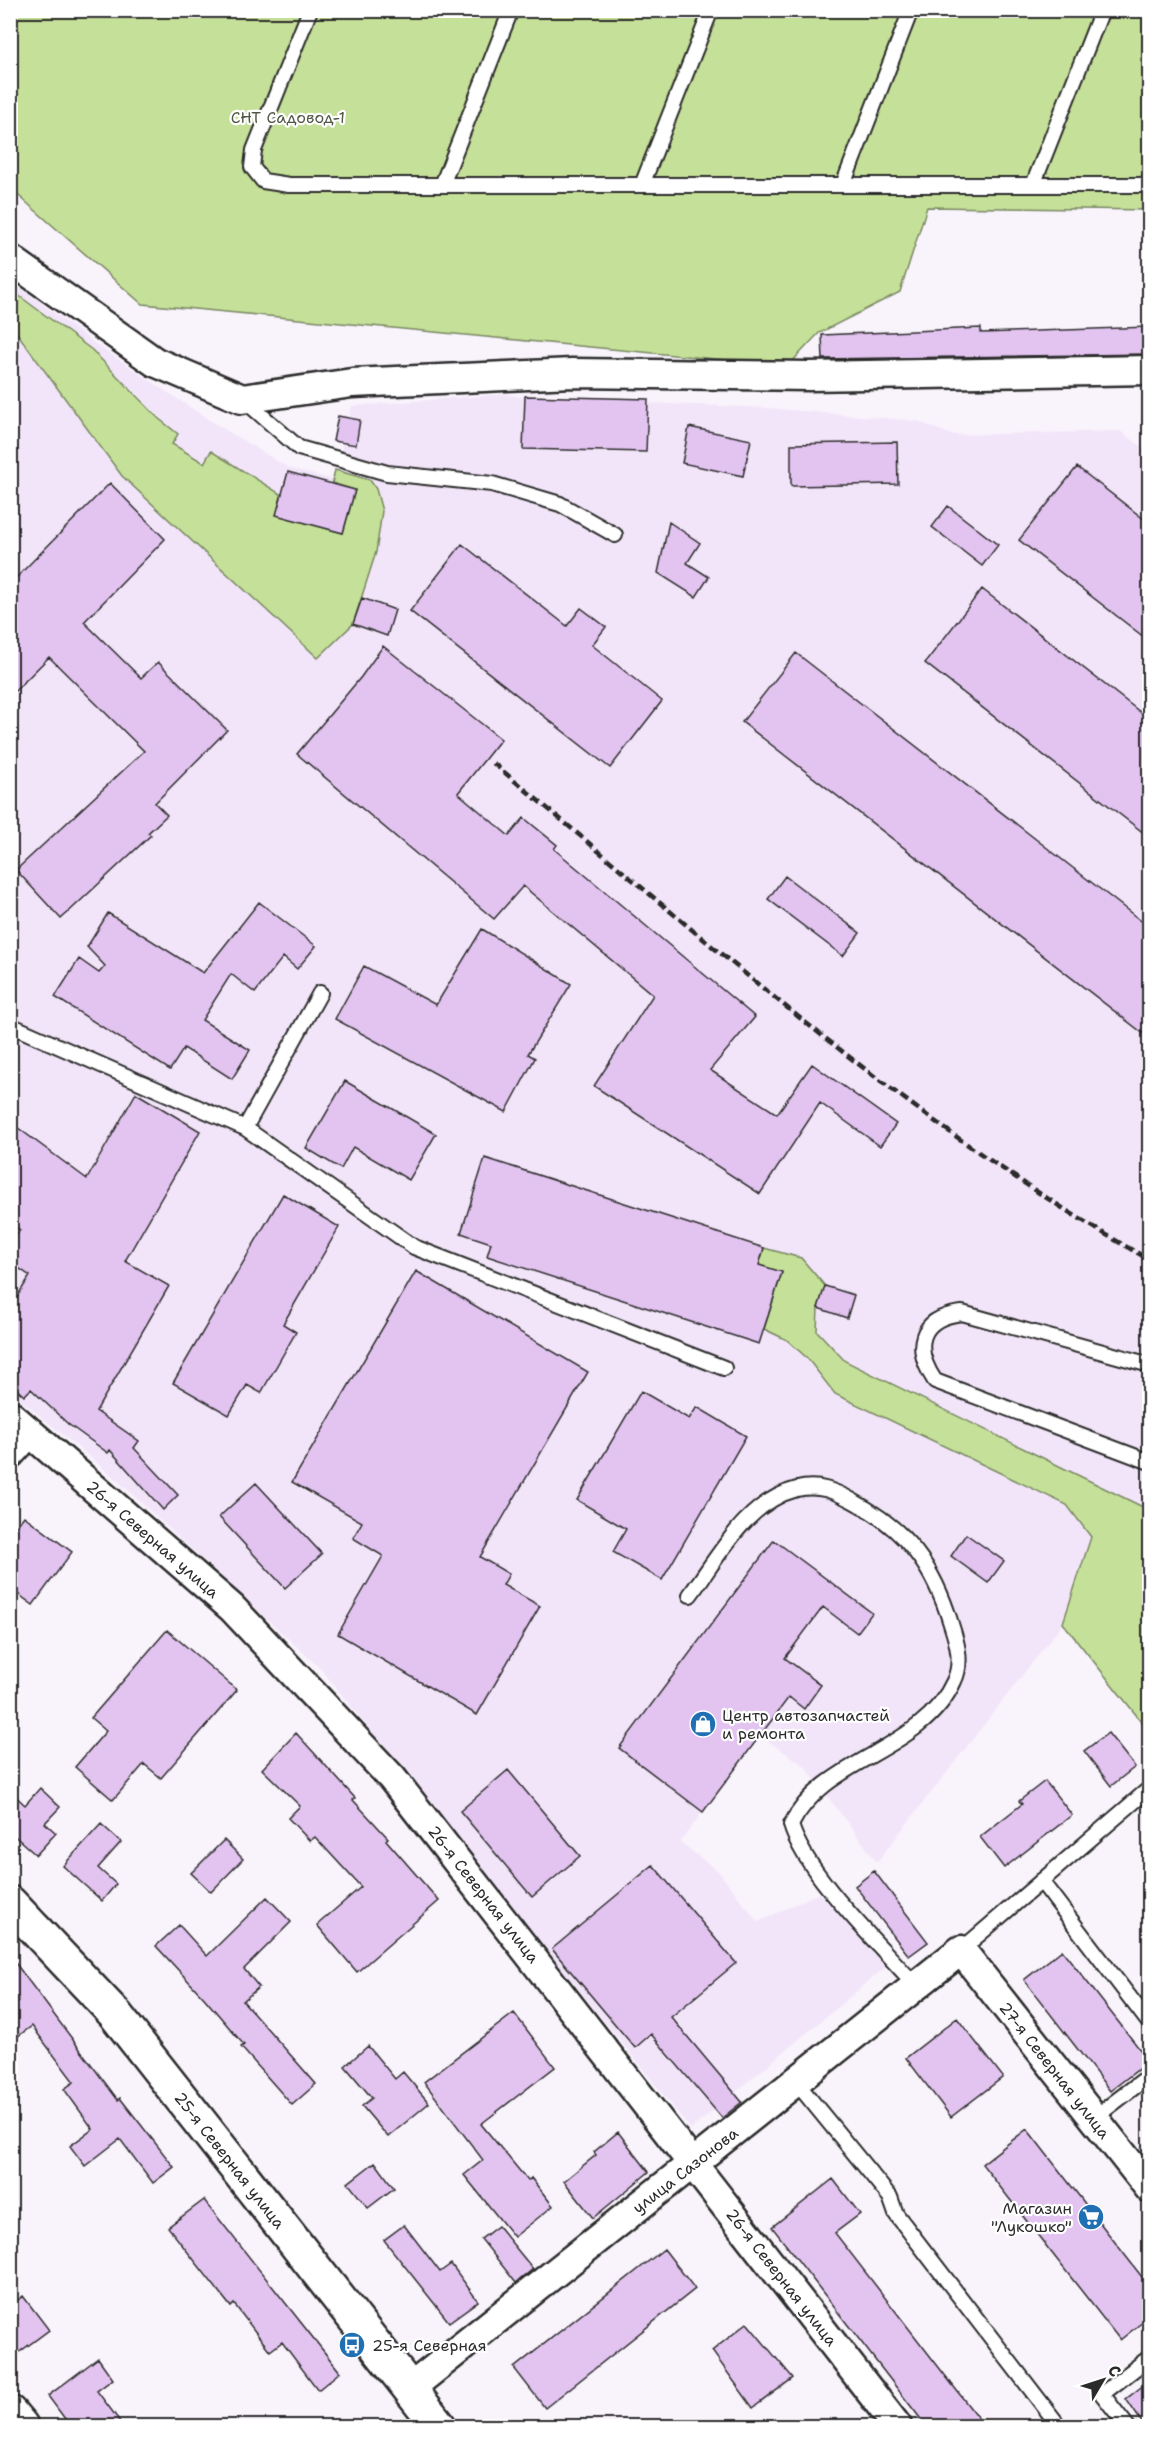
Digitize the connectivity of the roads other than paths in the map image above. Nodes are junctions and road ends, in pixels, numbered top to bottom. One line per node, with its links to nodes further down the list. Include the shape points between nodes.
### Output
1 (310, 10): 6 (lane, via 254,150 252,167 263,181 289,185)
2 (511, 10): 6 (lane)
3 (711, 10): 7 (lane)
4 (911, 10): 8 (lane)
5 (1102, 10): 9 (lane)
6 (442, 185): 7 (lane)
7 (642, 185): 8 (lane)
8 (843, 185): 9 (lane)
9 (1033, 185): 10 (lane)
10 (1149, 185)
11 (10, 259): 13 (street, via 155,362)
12 (1149, 370): 13 (street, via 809,376 572,373 352,383)
13 (242, 399): 14 (lane, via 299,448 387,473 492,484 560,504)
14 (615, 535)
15 (320, 993): 17 (lane)
16 (10, 1025): 17 (lane)
17 (245, 1128): 19 (lane, via 414,1247)
18 (1149, 1365): 22 (lane, via 962,1313 944,1315 929,1325 921,1344 924,1363 935,1381)
19 (724, 1368)
20 (20, 1424): 21 (street); 33 (street, 26-я Северная улица, via 232,1608 392,1778)
21 (10, 1454)
22 (1149, 1462)
23 (690, 1595): 28 (lane, via 748,1516 769,1501 798,1489 828,1488 878,1514 914,1547 941,1591 959,1648 950,1689 933,1715 881,1752 825,1783 799,1809 791,1826 796,1844 825,1883)
24 (1149, 1788): 25 (lane)
25 (1041, 1881): 27 (lane); 29 (lane)
26 (10, 1903): 36 (main road, 25-я Северная улица, via 115,2014)
27 (961, 1950): 28 (street, улица Сазонова); 32 (street, 27-я Северная улица)
28 (916, 1986): 31 (street, улица Сазонова)
29 (1149, 2024)
30 (1149, 2075): 32 (lane)
31 (796, 2082): 33 (street, улица Сазонова); 41 (lane, via 890,2197 896,2214)
32 (1094, 2118): 34 (street, 27-я Северная улица)
33 (693, 2163): 36 (street, улица Сазонова); 40 (street, 26-я Северная улица)
34 (1149, 2189)
35 (1149, 2357): 42 (lane, via 1102,2394)
36 (409, 2389): 39 (main road, 25-я Северная улица)
37 (10, 2413): 38 (main road)
38 (21, 2427)
39 (439, 2427)
40 (897, 2427)
41 (1059, 2427)
42 (1127, 2427)

